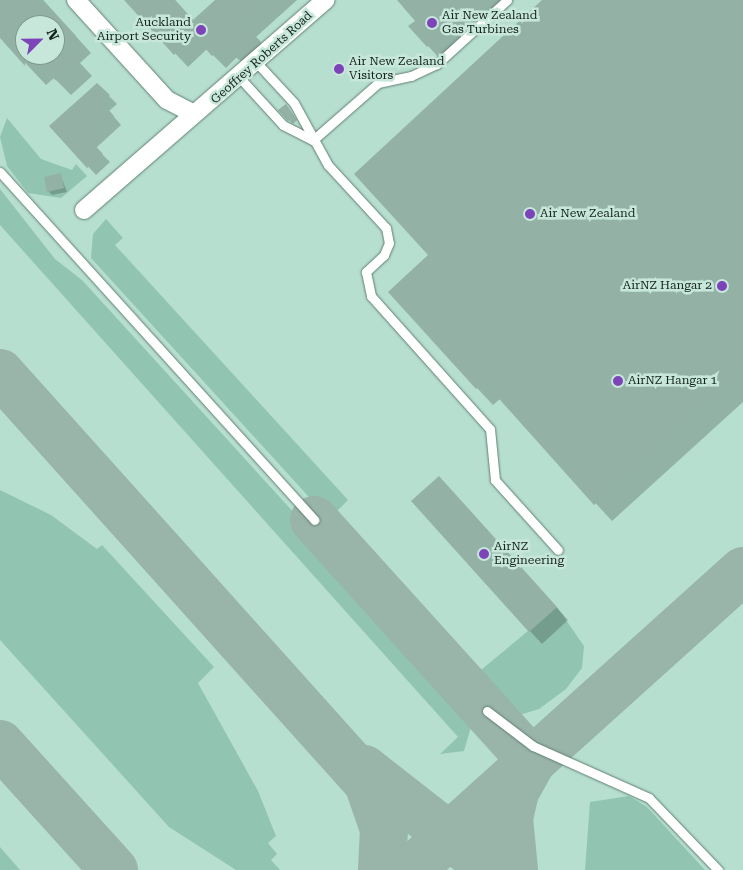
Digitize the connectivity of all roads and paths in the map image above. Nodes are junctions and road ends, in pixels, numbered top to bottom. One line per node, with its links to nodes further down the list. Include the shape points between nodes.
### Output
1 (76, 0): 6 (street, via 162,96)
2 (326, 0): 4 (street, Geoffrey Roberts Road)
3 (507, 0): 7 (lane, via 437,64 378,83)
4 (257, 63): 5 (street, Geoffrey Roberts Road); 7 (lane, via 294,103)
5 (240, 78): 6 (street, Geoffrey Roberts Road, via 209,106); 7 (lane, via 283,125)
6 (192, 113): 9 (street, Geoffrey Roberts Road)
7 (312, 140): 11 (lane, via 328,164 389,236 384,255 366,272 371,296 490,429 494,480)
8 (0, 172): 10 (lane)
9 (84, 210)
10 (314, 520)
11 (558, 550)
12 (487, 711): 13 (lane, via 533,746 649,798)
13 (718, 870)

